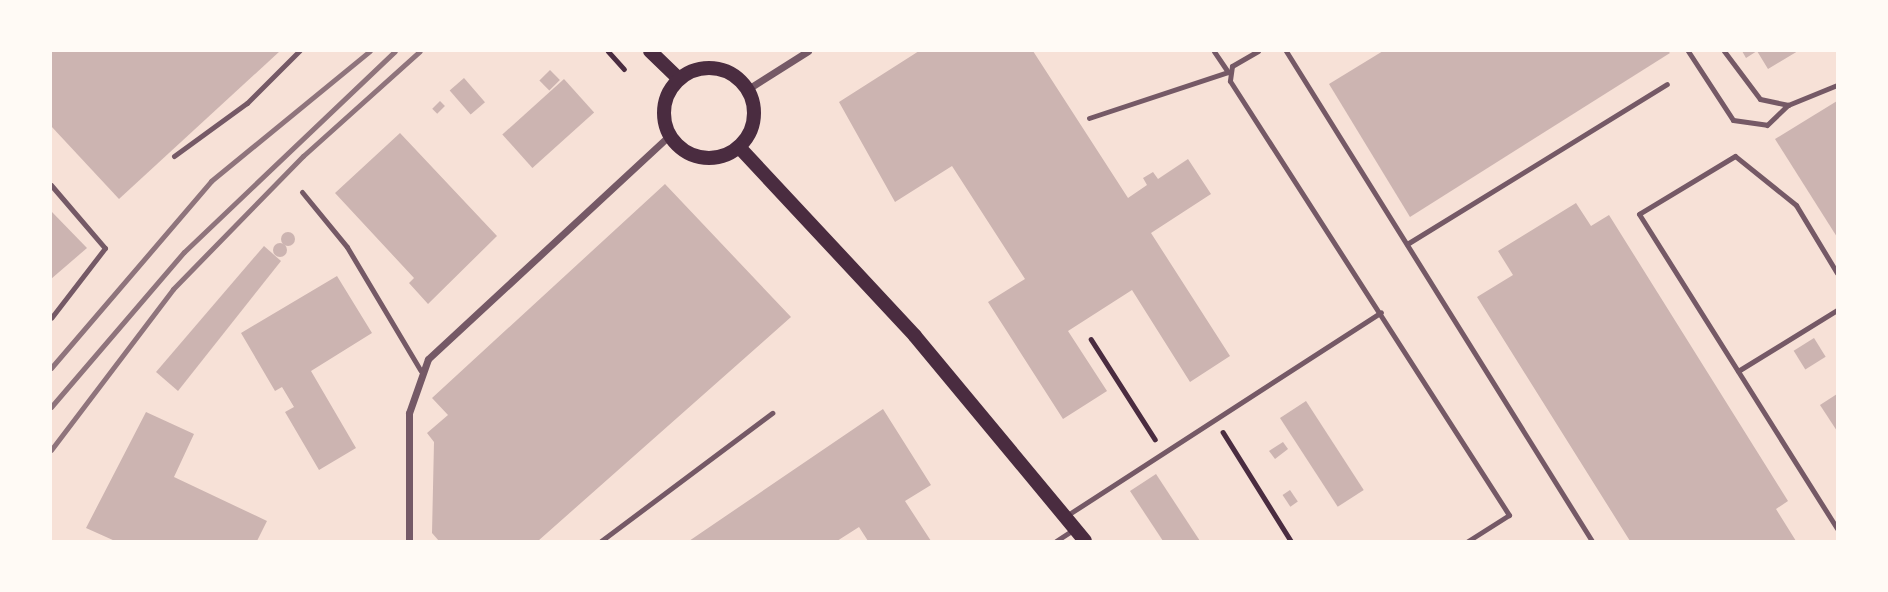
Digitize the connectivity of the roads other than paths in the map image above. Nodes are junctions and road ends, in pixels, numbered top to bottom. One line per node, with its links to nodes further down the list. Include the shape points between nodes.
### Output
1 (299, 51): 18 (lane, via 230,118)
2 (650, 51): 10 (main road)
3 (808, 51): 13 (street)
4 (1214, 51): 9 (lane)
5 (1258, 51): 9 (lane)
6 (1286, 51): 21 (lane)
7 (1688, 51): 14 (lane, via 1733,120 1767,125)
8 (1724, 51): 14 (lane, via 1760,99)
9 (1228, 72): 15 (lane); 24 (lane)
10 (679, 79): 13 (main road, via 716,69); 16 (main road, via 665,106)
11 (1667, 84): 21 (lane)
12 (1837, 85): 14 (lane)
13 (748, 89): 17 (main road, via 754,120)
14 (1788, 105)
15 (1089, 118)
16 (670, 135): 17 (main road, via 696,156 719,157); 26 (street, via 454,331)
17 (739, 147): 29 (main road, via 915,336)
18 (174, 156)
19 (51, 185): 25 (lane, via 105,248)
20 (302, 192): 26 (lane, via 347,247)
21 (1408, 244): 37 (lane)
22 (1837, 273): 27 (lane, via 1796,205 1735,156 1639,214)
23 (1837, 310): 27 (lane)
24 (1381, 313): 29 (lane); 36 (lane, via 1509,515)
25 (51, 318)
26 (421, 371): 32 (street, via 408,413)
27 (1738, 371): 31 (lane)
28 (772, 413): 33 (lane)
29 (1066, 516): 30 (main road)
30 (1076, 528): 34 (lane); 35 (main road)
31 (1837, 529)
32 (409, 541)
33 (601, 541)
34 (1056, 541)
35 (1085, 541)
36 (1468, 541)
37 (1592, 541)

